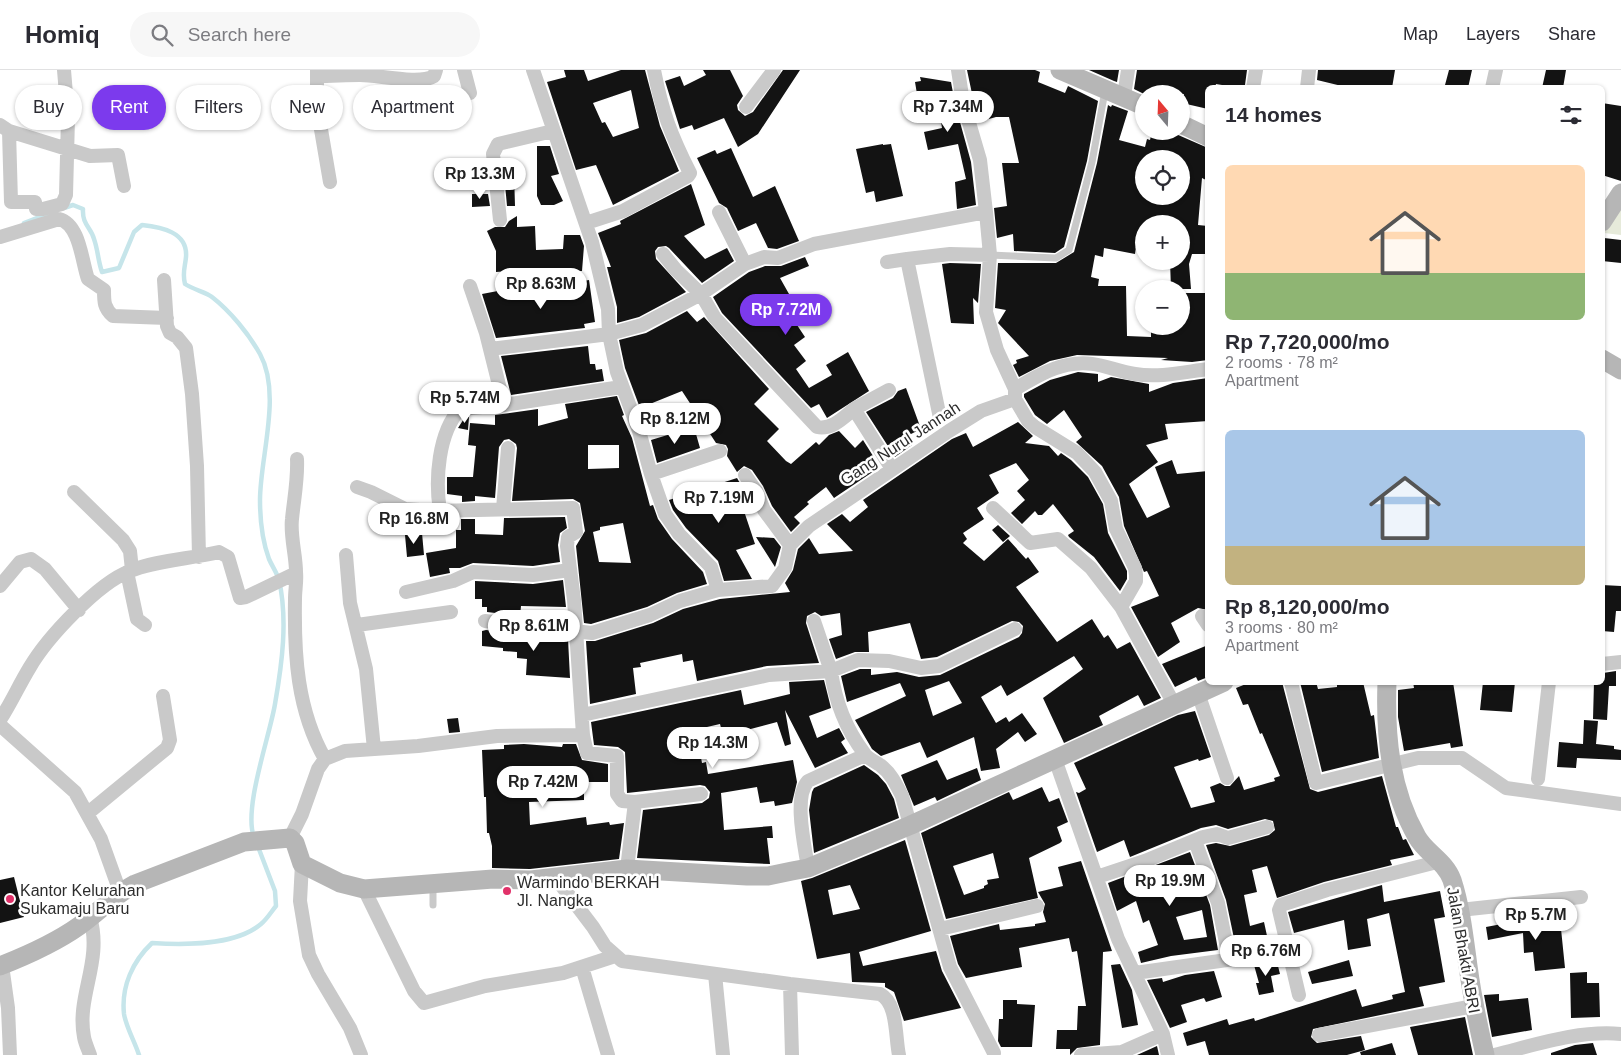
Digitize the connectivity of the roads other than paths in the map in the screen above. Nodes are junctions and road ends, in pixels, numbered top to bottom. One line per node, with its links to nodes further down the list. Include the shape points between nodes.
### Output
1 (64, 70): 26 (street)
2 (436, 70): 13 (street, via 430,79 419,80)
3 (464, 70): 14 (street)
4 (533, 70): 24 (street)
5 (654, 70): 34 (street, via 666,123 690,173 685,180 649,199)
6 (774, 70): 21 (street)
7 (958, 70): 31 (street, via 963,102 980,160)
8 (1060, 70): 18 (street)
9 (1128, 70): 19 (street)
10 (1256, 70): 15 (street)
11 (1310, 70): 16 (street)
12 (1496, 70): 17 (street)
13 (317, 73): 27 (street, via 320,132)
14 (468, 85)
15 (1254, 85)
16 (1308, 85)
17 (1493, 85)
18 (1106, 89): 19 (street); 37 (lane, via 1092,162 1069,250 1056,258)
19 (1124, 96): 20 (street)
20 (1135, 102)
21 (746, 107)
22 (4, 128): 26 (street); 26 (street, via 11,202 35,202 36,208 43,210 62,204 66,195)
23 (1190, 128): 25 (street)
24 (553, 131): 33 (street, via 498,144 494,148); 34 (street)
25 (1205, 136)
26 (67, 149): 28 (street, via 90,156 118,155)
27 (330, 182)
28 (124, 186)
29 (1621, 193): 32 (street)
30 (719, 212): 40 (street)
31 (986, 212): 37 (street); 40 (street, via 814,244 778,258 764,257)
32 (1605, 217)
33 (500, 220)
34 (586, 223): 45 (street, via 608,309)
35 (0, 237): 44 (street, via 59,219 65,221 70,225 85,260 88,279 104,290 107,311 113,316)
36 (663, 254): 43 (street)
37 (990, 255): 38 (street, via 950,254); 52 (street, via 986,312)
38 (907, 259): 39 (street); 55 (street)
39 (887, 262)
40 (745, 264): 43 (street)
41 (164, 280): 44 (street)
42 (470, 286): 46 (street)
43 (701, 294): 45 (street, via 642,326); 54 (street, via 715,318 817,427 836,424)
44 (168, 318): 69 (street, via 170,333 177,336 186,348 198,466)
45 (609, 334): 46 (street); 50 (street)
46 (490, 349): 53 (street)
47 (1605, 361): 49 (street)
48 (1205, 369): 52 (street, Gang Nurul Jannah, via 1157,375 1134,374 1092,364 1070,364 1053,368)
49 (1621, 370)
50 (621, 386): 53 (street); 60 (street, via 639,430)
51 (889, 390): 54 (street)
52 (1015, 394): 59 (street, Gang Nurul Jannah, via 981,411); 76 (street, via 1028,421 1077,453 1095,472 1111,501 1116,529 1136,575 1136,581)
53 (504, 405): 66 (street, via 463,408 454,416 444,439 437,483)
54 (854, 409): 59 (street)
55 (940, 418)
56 (508, 448): 65 (street)
57 (720, 451): 60 (street)
58 (297, 459): 72 (street)
59 (892, 469): 67 (street, Gang Nurul Jannah, via 809,526)
60 (651, 474): 74 (street, via 664,514 711,567)
61 (745, 475): 67 (street, via 756,490 764,510)
62 (356, 487): 66 (street, via 405,509)
63 (74, 492): 71 (street, via 123,540 130,551)
64 (993, 508): 76 (street, via 1030,543 1058,538 1091,568)
65 (503, 509): 66 (street); 70 (street, via 573,508 576,532 568,536)
66 (440, 511)
67 (790, 545): 74 (street, via 785,568 772,586)
68 (346, 555): 81 (street, via 350,603)
69 (199, 557): 71 (street); 72 (street, via 219,552 228,557 240,598)
70 (570, 570): 75 (street, via 533,575 473,572 453,581); 84 (street)
71 (130, 571): 77 (street, via 113,578); 82 (street, via 137,619)
72 (292, 575): 100 (street, via 296,672 313,737)
73 (0, 586): 77 (street, via 20,562 31,559 44,569)
74 (718, 590): 84 (street, via 680,601 618,626 592,633)
75 (406, 592)
76 (1121, 607): 94 (street)
77 (79, 610): 96 (street, via 30,666)
78 (451, 612): 81 (street)
79 (814, 621): 87 (street)
80 (485, 622): 84 (street)
81 (356, 625): 98 (street, via 366,669)
82 (145, 626)
83 (1015, 629): 87 (street, via 939,666 921,668 889,661 858,660)
84 (575, 632): 95 (street)
85 (1621, 662): 86 (street)
86 (1605, 664)
87 (831, 671): 95 (street, via 769,675); 99 (street, via 842,716)
88 (1217, 685): 92 (street)
89 (1292, 685): 102 (street, via 1316,783)
90 (1387, 685): 102 (street, Jalan Bhakti ABRI)
91 (1549, 685): 104 (street)
92 (1198, 693): 94 (street); 103 (street)
93 (163, 696): 108 (street, via 170,740 167,748)
94 (1174, 704): 101 (street)
95 (582, 715): 97 (street)
96 (0, 721): 108 (street, via 75,792)
97 (583, 735): 98 (street, via 497,736); 106 (street, via 588,754 617,756 617,797 622,801)
98 (374, 749): 100 (street, via 345,751)
99 (865, 755): 109 (street, via 894,779); 115 (street, via 804,785 800,817)
100 (325, 759): 111 (street)
101 (1055, 759): 109 (street); 118 (street)
102 (1391, 763): 107 (street, via 1418,758 1462,758 1506,788); 113 (street, Jalan Bhakti ABRI, via 1395,786 1407,818 1418,839)
103 (1227, 778)
104 (1538, 779)
105 (701, 794): 106 (street)
106 (635, 802): 116 (street)
107 (1621, 804)
108 (88, 813): 121 (street)
109 (911, 825): 115 (street); 127 (street)
110 (1267, 827): 112 (street, via 1228,838 1217,834)
111 (290, 838): 114 (street); 121 (street, via 244,842)
112 (1195, 841): 118 (street); 130 (street, via 1218,903)
113 (1441, 861): 125 (street, Jalan Bhakti ABRI, via 1451,877); 128 (street, via 1281,905 1279,910)
114 (302, 864): 120 (street, via 350,887); 144 (street, via 300,901 309,954 350,1028)
115 (808, 868): 116 (street, via 768,876)
116 (627, 870): 117 (street)
117 (555, 877): 119 (street); 129 (street)
118 (1097, 877): 134 (street, via 1118,939)
119 (433, 884): 120 (street); 123 (lane)
120 (364, 889): 132 (street, via 414,991 424,1002 485,986 563,973)
121 (120, 892): 126 (street)
122 (1581, 897): 125 (street)
123 (433, 905)
124 (1037, 906): 127 (street)
125 (1460, 910): 137 (street, Jalan Bhakti ABRI)
126 (90, 917): 131 (street, via 53,943); 143 (street, via 95,951 83,1021)
127 (940, 929): 141 (street, via 950,968)
128 (1290, 951): 130 (street); 136 (street)
129 (615, 956): 132 (street); 133 (street, via 622,961)
130 (1228, 958): 134 (street)
131 (1, 965): 142 (street, via 8,1008)
132 (582, 966): 145 (street)
133 (714, 974): 135 (street); 146 (street)
134 (1135, 974): 138 (street)
135 (790, 984): 147 (street); 148 (street, via 884,996 892,1010)
136 (1299, 995)
137 (1474, 1006): 140 (street); 151 (street, Jalan Bhakti ABRI)
138 (1163, 1034): 149 (street, via 1122,1052); 150 (street)
139 (1621, 1034): 152 (street, via 1605,1032 1575,1036)
140 (1319, 1035)
141 (997, 1054)
142 (10, 1055)
143 (90, 1055)
144 (361, 1055)
145 (608, 1055)
146 (723, 1055)
147 (792, 1055)
148 (899, 1055)
149 (1081, 1055)
150 (1168, 1055)
151 (1485, 1055)
152 (1494, 1055)

